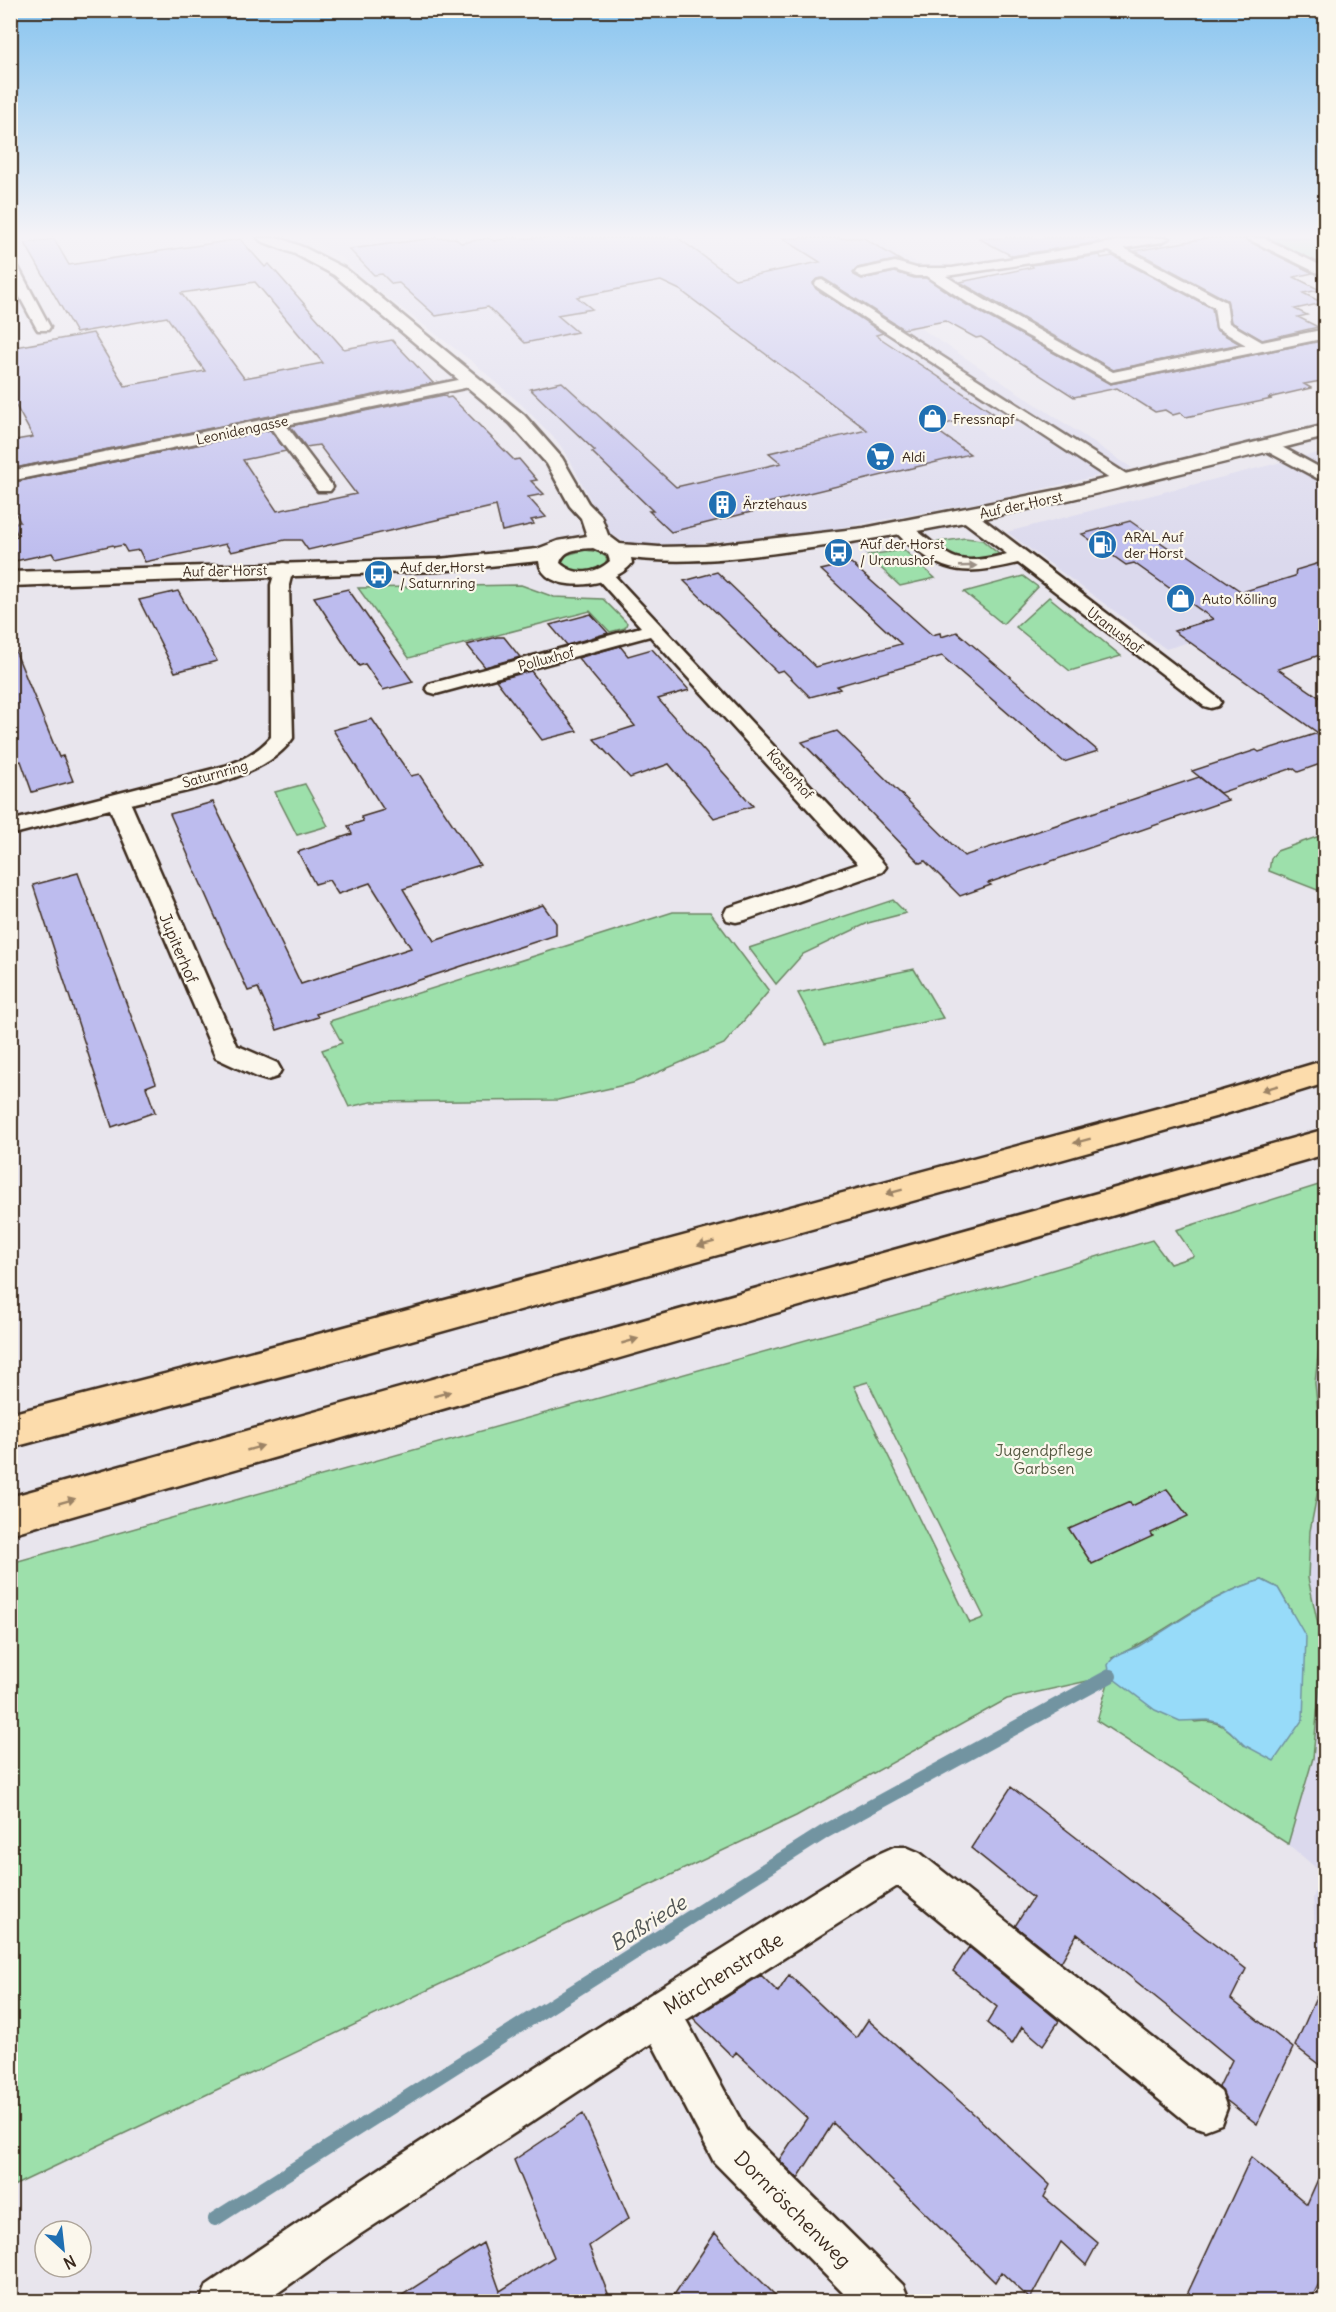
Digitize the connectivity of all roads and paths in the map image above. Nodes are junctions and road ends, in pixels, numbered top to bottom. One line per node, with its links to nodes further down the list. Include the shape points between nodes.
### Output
1 (429, 346): 5 (street)
2 (917, 346): 11 (street)
3 (1057, 346): 4 (street, via 1111,377)
4 (1260, 346)
5 (473, 382): 6 (street, Leonidengasse); 13 (street, via 541,445)
6 (276, 423): 9 (street, Leonidengasse); 12 (street)
7 (1326, 431): 8 (street, Auf der Horst)
8 (1269, 445): 10 (street); 11 (street, Auf der Horst)
9 (10, 476)
10 (1326, 478)
11 (1125, 481): 14 (street, Auf der Horst)
12 (324, 487)
13 (580, 506): 16 (street, via 574,517 572,538); 18 (street, via 591,516)
14 (968, 516): 15 (street, Auf der Horst); 17 (street, Uranushof)
15 (902, 528): 17 (street, one-way to 17, via 934,556 951,565 972,567); 18 (street, Auf der Horst, via 828,540)
16 (558, 555): 18 (street, via 593,542); 18 (street, via 577,578); 19 (street, Auf der Horst, via 439,565)
17 (1020, 557): 23 (street, Uranushof)
18 (610, 560): 21 (street, Kastorhof)
19 (284, 569): 20 (street, Auf der Horst); 24 (street, Saturnring, via 280,585 282,738 257,762)
20 (10, 579)
21 (656, 630): 22 (street, Polluxhof); 26 (street, Kastorhof, via 874,867)
22 (436, 688)
23 (1211, 702)
24 (118, 801): 25 (street, Saturnring); 27 (street, Jupiterhof, via 225,1051)
25 (10, 828)
26 (736, 914)
27 (267, 1070)
28 (1326, 1071): 30 (highway, one-way to 30, via 1188,1112)
29 (1326, 1141): 31 (highway, one-way to 29)
30 (10, 1431)
31 (10, 1516)
32 (659, 2013): 33 (street, Märchenstraße, via 879,1874 894,1867 906,1867); 34 (street, Märchenstraße); 35 (street, Dornröschenweg, via 730,2146)
33 (1205, 2108)
34 (224, 2301)
35 (886, 2301)

